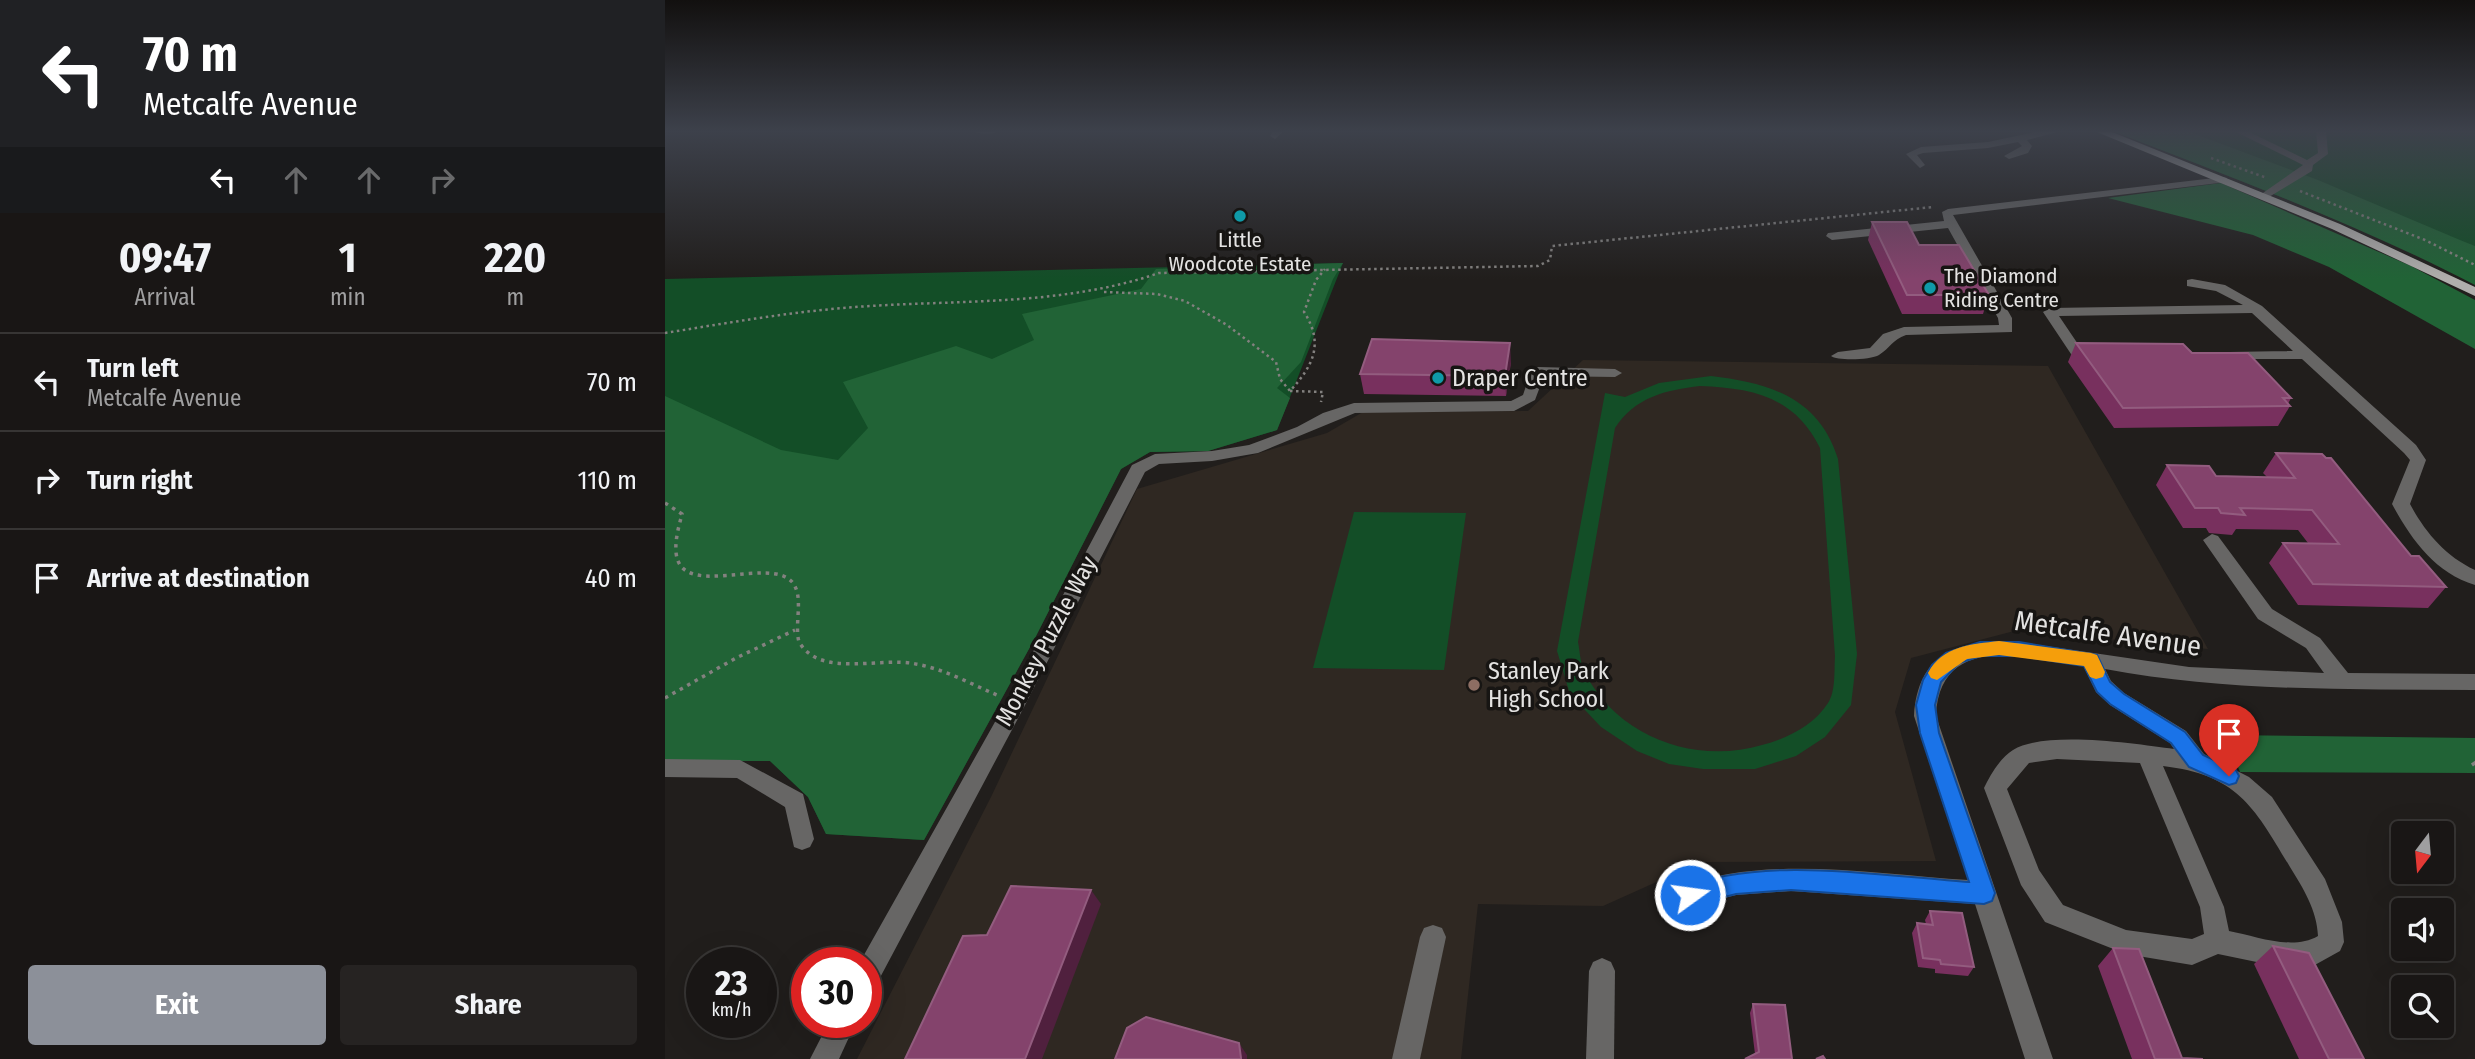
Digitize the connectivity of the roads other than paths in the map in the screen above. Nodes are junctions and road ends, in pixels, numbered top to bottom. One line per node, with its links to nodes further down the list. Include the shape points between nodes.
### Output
1 (2292, 179): 3 (street)
2 (2223, 180): 3 (main road); 4 (street)
3 (2264, 197): 9 (main road, via 2428,267)
4 (1950, 218): 5 (street); 12 (street, via 1965,258 2005,318 2007,329 1904,331 1888,337 1874,352)
5 (1915, 228): 6 (street); 7 (street)
6 (1832, 236)
7 (1927, 242)
8 (2192, 283): 10 (street, via 2220,288)
9 (2475, 292)
10 (2257, 309): 11 (street); 14 (street, via 2050,312 2080,357)
11 (2307, 355): 13 (street); 17 (street, via 2410,449 2418,460 2401,504 2431,549)
12 (1838, 356)
13 (2214, 356)
14 (2107, 357)
15 (1615, 373): 29 (street, Monkey Puzzle Way, via 1538,371 1530,397 1514,407 1343,410 1252,449 1155,459 1137,469)
16 (2212, 540): 19 (street, via 2265,614 2313,643)
17 (2475, 579)
18 (2091, 660): 19 (street, Metcalfe Avenue, via 2187,675); 22 (street, via 2103,687 2178,737); 25 (street, Metcalfe Avenue, via 2019,649 1980,649 1952,658 1932,680 1925,705 1927,725)
19 (2342, 681): 20 (street, Metcalfe Avenue)
20 (2475, 682)
21 (2147, 755): 22 (street); 28 (street, via 2212,907); 28 (street, via 2044,750 2021,756 1994,788 2030,877 2054,914 2126,942 2192,952)
22 (2196, 761): 28 (street, via 2241,784 2264,804 2316,887 2330,922 2331,942 2313,953 2291,956)
23 (665, 768): 24 (street, via 740,768 795,801)
24 (802, 839)
25 (1984, 893): 26 (street, via 1791,880 1736,884); 35 (street, Metcalfe Avenue)
26 (1690, 895)
27 (1433, 937): 33 (street)
28 (2218, 941)
29 (882, 949)
30 (1602, 971): 34 (street)
31 (835, 1038): 32 (street)
32 (824, 1059)
33 (1406, 1059)
34 (1600, 1059)
35 (2039, 1059)

